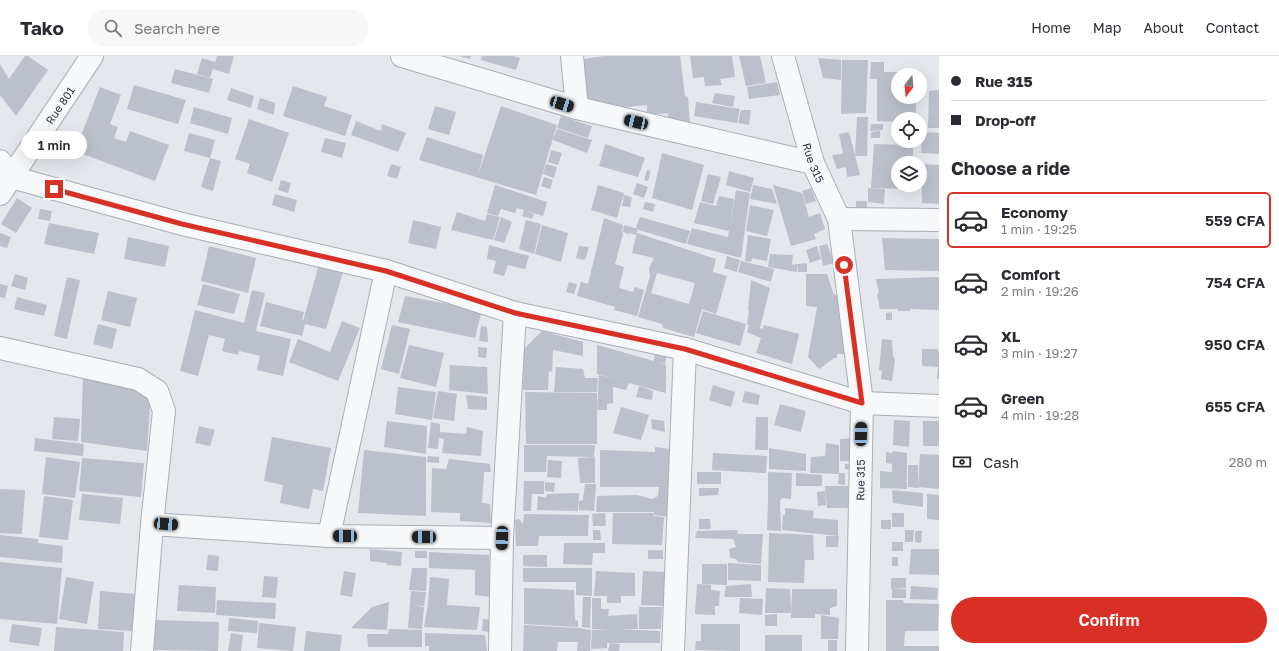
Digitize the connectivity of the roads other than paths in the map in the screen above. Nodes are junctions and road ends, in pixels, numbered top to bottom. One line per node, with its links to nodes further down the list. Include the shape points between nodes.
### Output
1 (92, 56): 7 (street, Rue 801)
2 (402, 56): 5 (street)
3 (572, 56): 5 (street)
4 (783, 56): 6 (street, Rue 315)
5 (577, 108): 6 (street)
6 (813, 163): 8 (street, Rue 315)
7 (4, 177): 10 (street, via 182,224)
8 (839, 219): 9 (street); 14 (street, Rue 315)
9 (939, 220)
10 (386, 271): 11 (street); 17 (street)
11 (515, 313): 13 (street); 18 (street)
12 (0, 348): 16 (street, via 138,379 156,391 164,411)
13 (685, 349): 14 (street); 21 (street)
14 (862, 403): 15 (street); 22 (street, Rue 315)
15 (939, 406)
16 (152, 524): 17 (street); 19 (street)
17 (330, 536): 18 (street)
18 (502, 538): 20 (street)
19 (142, 651)
20 (500, 651)
21 (673, 651)
22 (857, 651)

